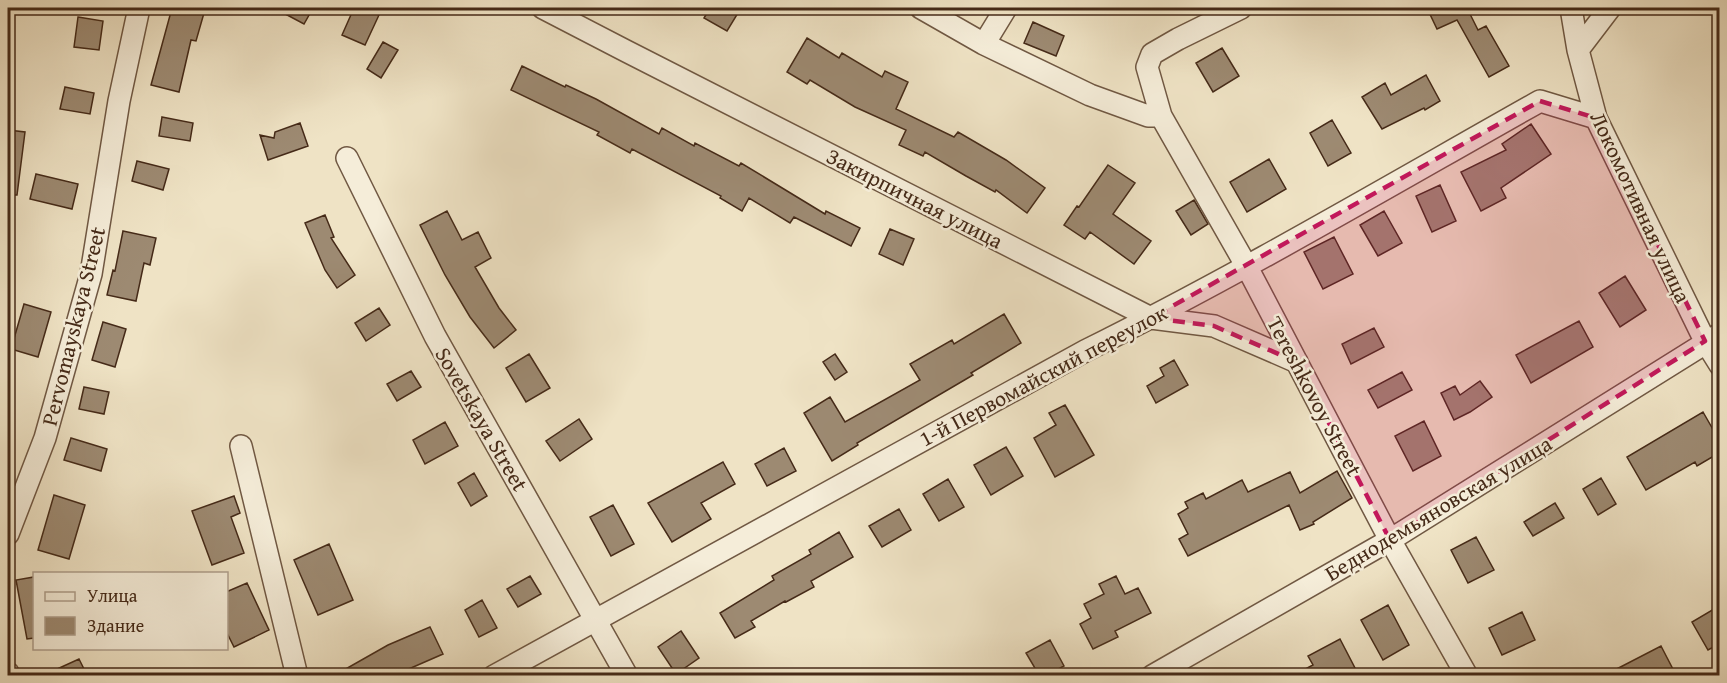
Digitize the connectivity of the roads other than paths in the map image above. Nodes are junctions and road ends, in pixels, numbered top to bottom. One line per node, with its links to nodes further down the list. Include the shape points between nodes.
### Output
1 (139, 8): 19 (street, Pervomayskaya Street, via 90,274 45,438)
2 (543, 8): 14 (street, Закирпичная улица)
3 (921, 8): 8 (street)
4 (1006, 8): 8 (street)
5 (1241, 8): 10 (street, Tereshkovoy Street, via 1152,54 1147,67)
6 (1571, 8): 9 (street, Локомотивная улица)
7 (1610, 8): 9 (street)
8 (984, 44): 10 (street, via 1089,95 1148,116)
9 (1578, 50): 11 (street, Локомотивная улица)
10 (1161, 116): 13 (street, Tereshkovoy Street)
11 (1596, 118): 13 (street, 1-й Первомайский переулок, via 1540,101); 15 (street, Локомотивная улица)
12 (347, 158): 21 (street, Sovetskaya Street, via 435,336)
13 (1246, 267): 14 (street, 1-й Первомайский переулок); 16 (street, Tereshkovoy Street)
14 (1151, 318): 16 (street, Закирпичная улица, via 1214,326); 21 (street, 1-й Первомайский переулок)
15 (1712, 338): 17 (street, Локомотивная улица); 20 (street, Беднодемьяновская улица)
16 (1297, 362): 20 (street, Tereshkovoy Street)
17 (1719, 365)
18 (241, 446): 22 (street)
19 (8, 534)
20 (1390, 540): 25 (street, Беднодемьяновская улица); 26 (street, Tereshkovoy Street)
21 (595, 619): 23 (street, 1-й Первомайский переулок); 24 (street, Sovetskaya Street)
22 (297, 675)
23 (494, 675)
24 (627, 675)
25 (1152, 675)
26 (1467, 675)

